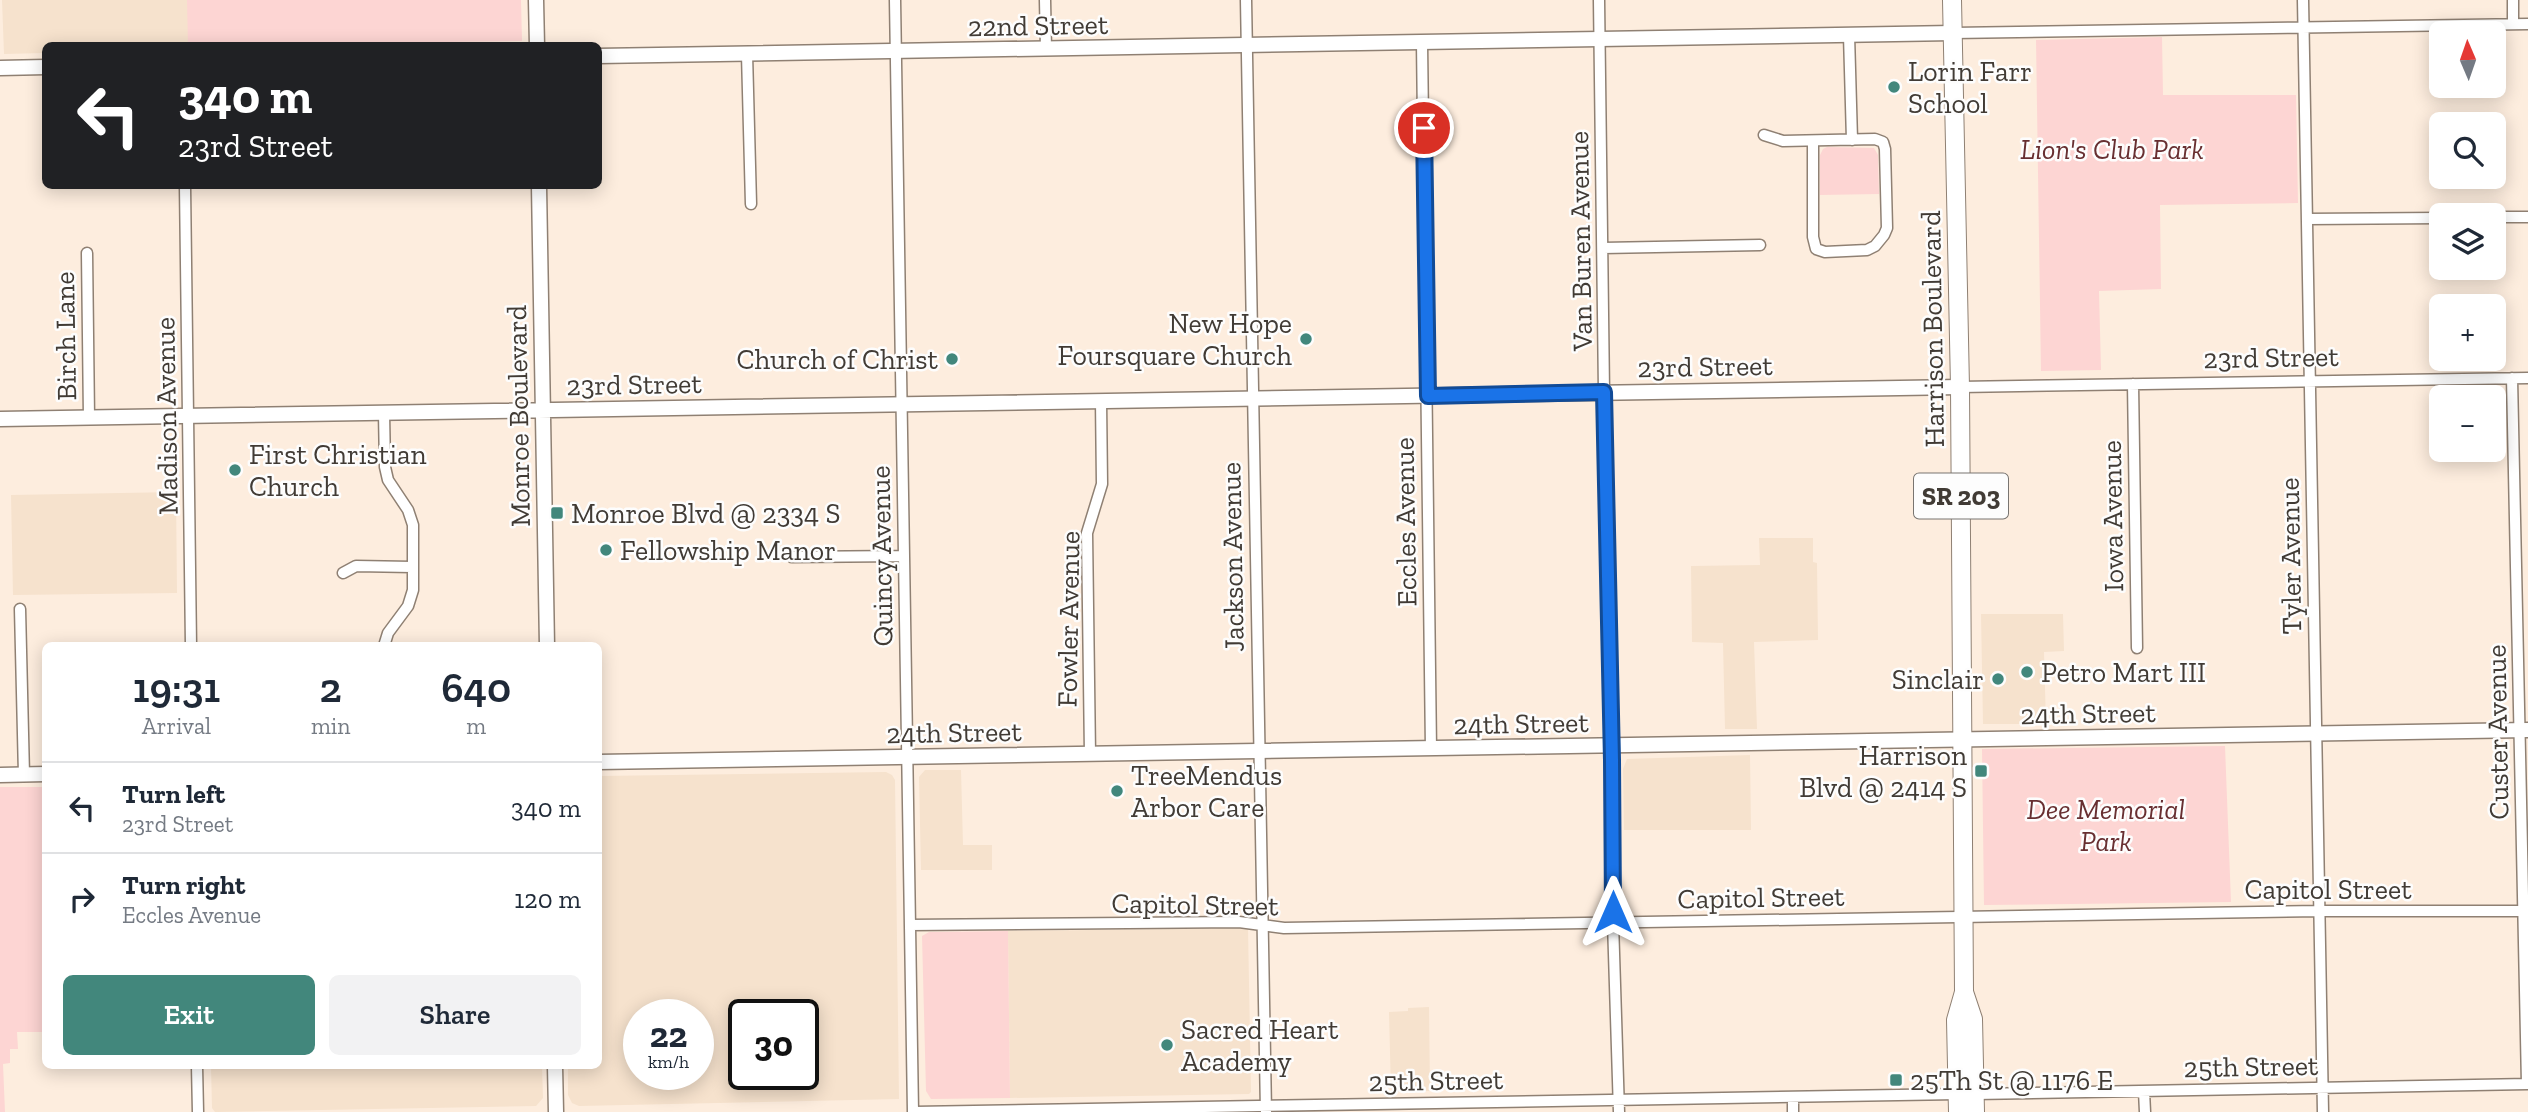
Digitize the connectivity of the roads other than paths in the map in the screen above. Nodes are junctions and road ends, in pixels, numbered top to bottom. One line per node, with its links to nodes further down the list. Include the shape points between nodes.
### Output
1 (536, 0): 15 (street)
2 (895, 0): 19 (street, Quincy Avenue)
3 (1045, 0): 18 (street)
4 (1246, 0): 17 (street, Jackson Avenue)
5 (1599, 0): 14 (street, Van Buren Avenue)
6 (1952, 0): 12 (main road, Harrison Boulevard / SR 203)
7 (2303, 0): 11 (street, Tyler Avenue)
8 (2513, 0): 9 (street)
9 (2513, 24): 10 (street, 22nd Street); 11 (street, 22nd Street)
10 (2528, 24)
11 (2303, 28): 12 (street, 22nd Street); 33 (street, Tyler Avenue)
12 (1953, 33): 13 (street, 22nd Street); 41 (main road, Harrison Boulevard / SR 203)
13 (1849, 34): 14 (street, 22nd Street); 25 (street)
14 (1600, 39): 16 (street, 22nd Street); 35 (street, Van Buren Avenue)
15 (537, 42)
16 (1422, 43): 17 (street, 22nd Street); 43 (street, Eccles Avenue)
17 (1246, 44): 18 (street, 22nd Street); 44 (street, Jackson Avenue)
18 (1046, 49): 19 (street, 22nd Street)
19 (896, 52): 20 (street, 22nd Street); 46 (street, Quincy Avenue)
20 (747, 54): 21 (street, 22nd Street); 29 (street)
21 (602, 57)
22 (42, 67): 23 (street)
23 (0, 68)
24 (1764, 135): 26 (street, via 1783,141)
25 (1852, 140): 26 (street); 26 (street, via 1875,139 1885,145 1887,228 1867,250 1825,252 1816,249 1814,237)
26 (1813, 141)
27 (185, 189): 49 (street, Madison Avenue)
28 (539, 189): 47 (street, Monroe Boulevard)
29 (751, 204)
30 (2528, 216): 31 (street)
31 (2506, 217)
32 (2429, 218): 33 (street)
33 (2307, 219): 39 (street, Tyler Avenue)
34 (1760, 245): 35 (street)
35 (1603, 248): 42 (street, Van Buren Avenue)
36 (87, 253): 50 (street, Birch Lane)
37 (2512, 378): 38 (street, 23rd Street); 39 (street, 23rd Street); 52 (street, Custer Avenue)
38 (2528, 378)
39 (2310, 381): 40 (street, 23rd Street); 64 (street, Tyler Avenue)
40 (2133, 384): 41 (street, 23rd Street); 62 (street, Iowa Avenue)
41 (1960, 387): 42 (street, 23rd Street); 65 (main road, Harrison Boulevard / SR 203)
42 (1604, 392): 43 (street, 23rd Street); 66 (street, Van Buren Avenue)
43 (1428, 396): 44 (street, 23rd Street); 67 (street, Eccles Avenue)
44 (1251, 398): 45 (street, 23rd Street); 68 (street, Jackson Avenue)
45 (1101, 401): 46 (street, 23rd Street); 69 (street, Fowler Avenue, via 1102,484 1087,533)
46 (902, 404): 47 (street, 23rd Street); 54 (street, Quincy Avenue)
47 (542, 411): 48 (street, 23rd Street); 61 (street, Monroe Boulevard)
48 (384, 413): 49 (street, 23rd Street); 56 (street, via 385,467 408,510)
49 (189, 416): 50 (street, 23rd Street); 59 (street, Madison Avenue)
50 (89, 418): 51 (street, 23rd Street)
51 (0, 419)
52 (2516, 551): 53 (street); 63 (street, Custer Avenue)
53 (2528, 551)
54 (904, 556): 55 (street); 70 (street, Quincy Avenue)
55 (792, 557)
56 (412, 567): 57 (street, via 356,566); 60 (street, via 408,606)
57 (343, 573)
58 (20, 609): 74 (street)
59 (191, 642)
60 (385, 642)
61 (547, 642)
62 (2137, 648)
63 (2524, 730): 64 (street, 24th Street); 76 (street, Custer Avenue)
64 (2316, 734): 65 (street, 24th Street); 75 (street, Tyler Avenue)
65 (1962, 739): 66 (street, 24th Street); 77 (main road, Harrison Boulevard / SR 203)
66 (1612, 746): 67 (street, 24th Street); 78 (street, Van Buren Avenue)
67 (1431, 749): 68 (street, 24th Street)
68 (1260, 753): 69 (street, 24th Street); 79 (street, Jackson Avenue)
69 (1090, 755): 70 (street, 24th Street)
70 (908, 757): 71 (street, 24th Street); 80 (street, Quincy Avenue)
71 (602, 762)
72 (42, 774): 74 (street)
73 (0, 775): 74 (street)
74 (24, 775)
75 (2319, 911): 76 (street, Capitol Street); 77 (street, Capitol Street); 84 (street, Tyler Avenue)
76 (2526, 911): 83 (street, Custer Avenue)
77 (1964, 916): 78 (street, Capitol Street); 88 (main road, Harrison Boulevard / SR 203, via 1964,992 1956,1020)
78 (1613, 922): 79 (street, Capitol Street, via 1284,928); 87 (street, Van Buren Avenue)
79 (1263, 924): 80 (street, Capitol Street); 90 (street, Jackson Avenue)
80 (910, 925): 94 (street, Quincy Avenue)
81 (197, 1069): 92 (street)
82 (555, 1069): 93 (street)
83 (2527, 1084): 84 (street, 25th Street)
84 (2322, 1088): 85 (street, 25th Street); 100 (street, Tyler Avenue)
85 (2144, 1091): 88 (street, 25th Street); 99 (street)
86 (1793, 1097): 87 (street, 25th Street); 88 (street, 25th Street); 96 (street)
87 (1618, 1100): 89 (street, 25th Street); 95 (street, Van Buren Avenue)
88 (1963, 1100): 97 (main road); 98 (main road, Harrison Boulevard / SR 203)
89 (1440, 1107): 90 (street, 25th Street)
90 (1266, 1109): 91 (street, 25th Street)
91 (1089, 1110): 94 (street, 25th Street)
92 (198, 1112)
93 (556, 1112)
94 (914, 1112)
95 (1619, 1112)
96 (1793, 1112)
97 (1965, 1112)
98 (1975, 1112)
99 (2145, 1112)
100 (2323, 1112)

